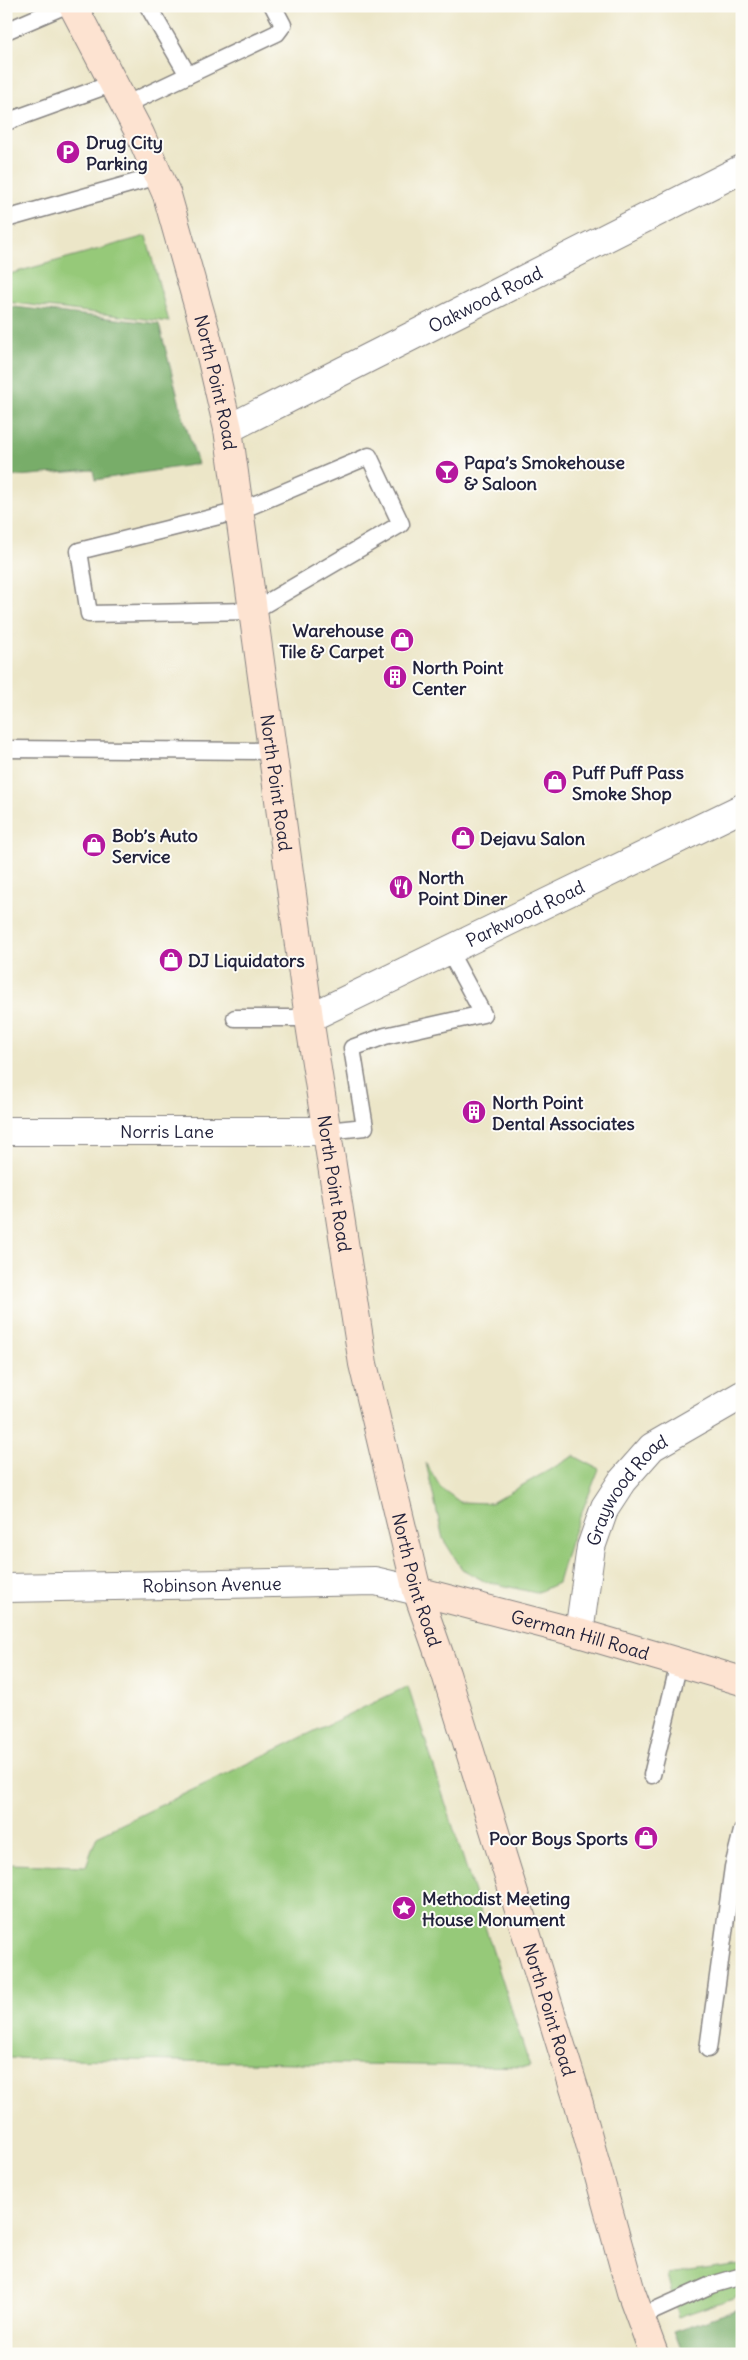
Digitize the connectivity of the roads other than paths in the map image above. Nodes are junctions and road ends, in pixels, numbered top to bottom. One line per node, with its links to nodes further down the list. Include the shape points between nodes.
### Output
1 (64, 6): 5 (lane)
2 (73, 6): 7 (street, North Point Road)
3 (148, 6): 6 (lane)
4 (273, 6): 6 (lane, via 284,25 277,33)
5 (6, 31)
6 (188, 75): 7 (lane)
7 (120, 94): 8 (lane); 10 (street, North Point Road)
8 (6, 122)
9 (742, 168): 12 (street, Oakwood Road)
10 (158, 176): 11 (lane); 12 (street, North Point Road, via 167,195 190,272)
11 (6, 219)
12 (228, 429): 13 (street, North Point Road)
13 (239, 510): 14 (street, North Point Road); 14 (lane, via 369,456 401,524); 14 (lane, via 79,551 89,614)
14 (253, 611): 16 (street, North Point Road)
15 (6, 749): 16 (lane)
16 (273, 751): 20 (street, North Point Road)
17 (742, 808): 18 (street, Parkwood Road)
18 (449, 951): 20 (street, Parkwood Road); 22 (lane, via 482,1014 385,1036 352,1048 365,1127)
19 (235, 1018): 20 (lane)
20 (309, 1018): 22 (street, North Point Road)
21 (6, 1131): 22 (street, Norris Lane)
22 (327, 1131): 25 (street, North Point Road, via 363,1364)
23 (742, 1394): 26 (street, Graywood Road, via 652,1447 622,1481 605,1507 591,1547)
24 (6, 1588): 25 (street, Robinson Avenue, via 375,1581)
25 (417, 1591): 26 (street, German Hill Road); 33 (street, North Point Road, via 446,1674 576,2095)
26 (579, 1633): 27 (street, German Hill Road)
27 (679, 1663): 28 (street, German Hill Road); 29 (lane)
28 (742, 1681)
29 (652, 1775)
30 (742, 1831): 31 (lane, via 733,1867)
31 (708, 2049)
32 (742, 2276): 33 (lane, via 711,2285)
33 (640, 2317): 34 (street, North Point Road)
34 (654, 2354)

